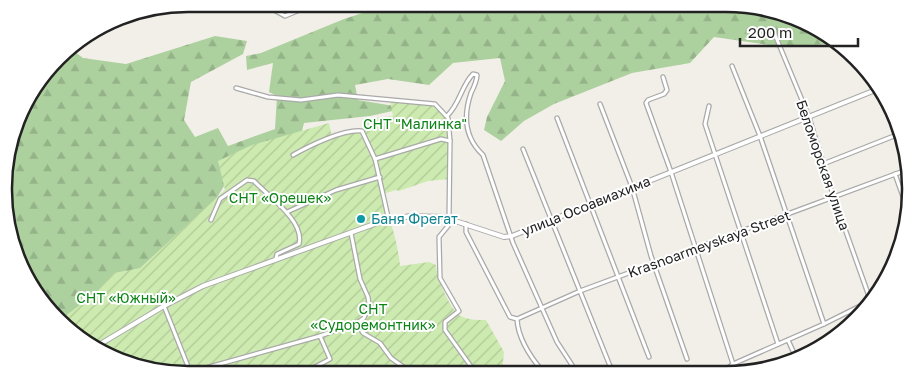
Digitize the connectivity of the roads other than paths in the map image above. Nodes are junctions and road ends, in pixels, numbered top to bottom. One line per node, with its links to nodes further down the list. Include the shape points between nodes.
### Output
1 (279, 13): 2 (street, via 285,16)
2 (293, 13)
3 (773, 30): 11 (street, Беломорская улица)
4 (732, 66): 13 (street)
5 (663, 77): 22 (street, via 667,90 646,103)
6 (236, 88): 10 (street, via 268,97 302,100 338,95 428,102 435,104)
7 (873, 91): 11 (street, улица Осоавиахима)
8 (600, 104): 25 (street)
9 (709, 106): 17 (street, via 705,124)
10 (447, 116): 15 (street); 38 (street, via 458,102 469,78 477,75 470,96 466,127 474,147 483,155)
11 (809, 117): 13 (street, улица Осоавиахима); 20 (street, Беломорская улица)
12 (557, 118): 28 (street)
13 (760, 136): 17 (street, улица Осоавиахима); 30 (street)
14 (894, 136): 20 (street)
15 (450, 141): 19 (street, via 441,139); 31 (street)
16 (523, 150): 33 (street)
17 (715, 154): 22 (street, улица Осоавиахима); 36 (street)
18 (293, 155): 19 (street, via 356,130 364,133)
19 (375, 160): 24 (street)
20 (823, 164): 27 (street, Беломорская улица)
21 (901, 171): 23 (street, Krasnoarmeyskaya Street)
22 (671, 172): 25 (street, улица Осоавиахима); 39 (street)
23 (895, 174): 26 (street); 27 (street, Krasnoarmeyskaya Street)
24 (380, 177): 29 (street, via 336,190); 34 (street)
25 (632, 188): 28 (street, улица Осоавиахима); 41 (street)
26 (902, 194)
27 (834, 198): 30 (street, Krasnoarmeyskaya Street); 44 (street, Беломорская улица)
28 (589, 204): 33 (street, улица Осоавиахима); 42 (street)
29 (287, 212): 32 (street, via 250,179 220,199); 40 (street, via 296,226 299,244 277,254)
30 (787, 215): 36 (street, Krasnoarmeyskaya Street); 50 (street)
31 (449, 218): 34 (street, улица Осоавиахима, via 428,215); 35 (street, улица Осоавиахима); 59 (street, via 448,226 440,237 440,278 459,311 445,322 445,330)
32 (211, 220)
33 (551, 220): 38 (street, улица Осоавиахима); 43 (street)
34 (389, 221): 37 (street, улица Осоавиахима)
35 (466, 224): 38 (street, улица Осоавиахима, via 504,237); 48 (street, via 466,232 510,317)
36 (740, 231): 39 (street, Krasnoarmeyskaya Street); 54 (street)
37 (351, 233): 40 (street, улица Осоавиахима); 49 (street, via 360,279 368,297 366,315)
38 (512, 236): 46 (street)
39 (695, 249): 41 (street, Krasnoarmeyskaya Street); 58 (street)
40 (276, 258): 45 (street, улица Осоавиахима, via 203,286)
41 (654, 265): 42 (street, Krasnoarmeyskaya Street); 57 (street)
42 (619, 277): 43 (street, Krasnoarmeyskaya Street); 56 (street)
43 (580, 292): 46 (street, Krasnoarmeyskaya Street); 66 (street)
44 (869, 292)
45 (164, 306): 53 (street, улица Осоавиахима); 61 (street)
46 (543, 307): 48 (street, Krasnoarmeyskaya Street); 60 (street, via 557,342)
47 (857, 308): 50 (street)
48 (517, 319): 65 (street, via 523,342)
49 (357, 323): 51 (street); 64 (street, via 363,333 380,344)
50 (824, 324): 52 (street)
51 (320, 336): 62 (street); 63 (street, via 330,358)
52 (788, 340): 54 (street); 55 (street)
53 (102, 343)
54 (778, 344): 58 (street)
55 (793, 352)
56 (649, 357)
57 (687, 359)
58 (733, 364)
59 (470, 365)
60 (572, 365)
61 (188, 366)
62 (213, 366)
63 (316, 366)
64 (402, 366)
65 (539, 366)
66 (610, 366)

